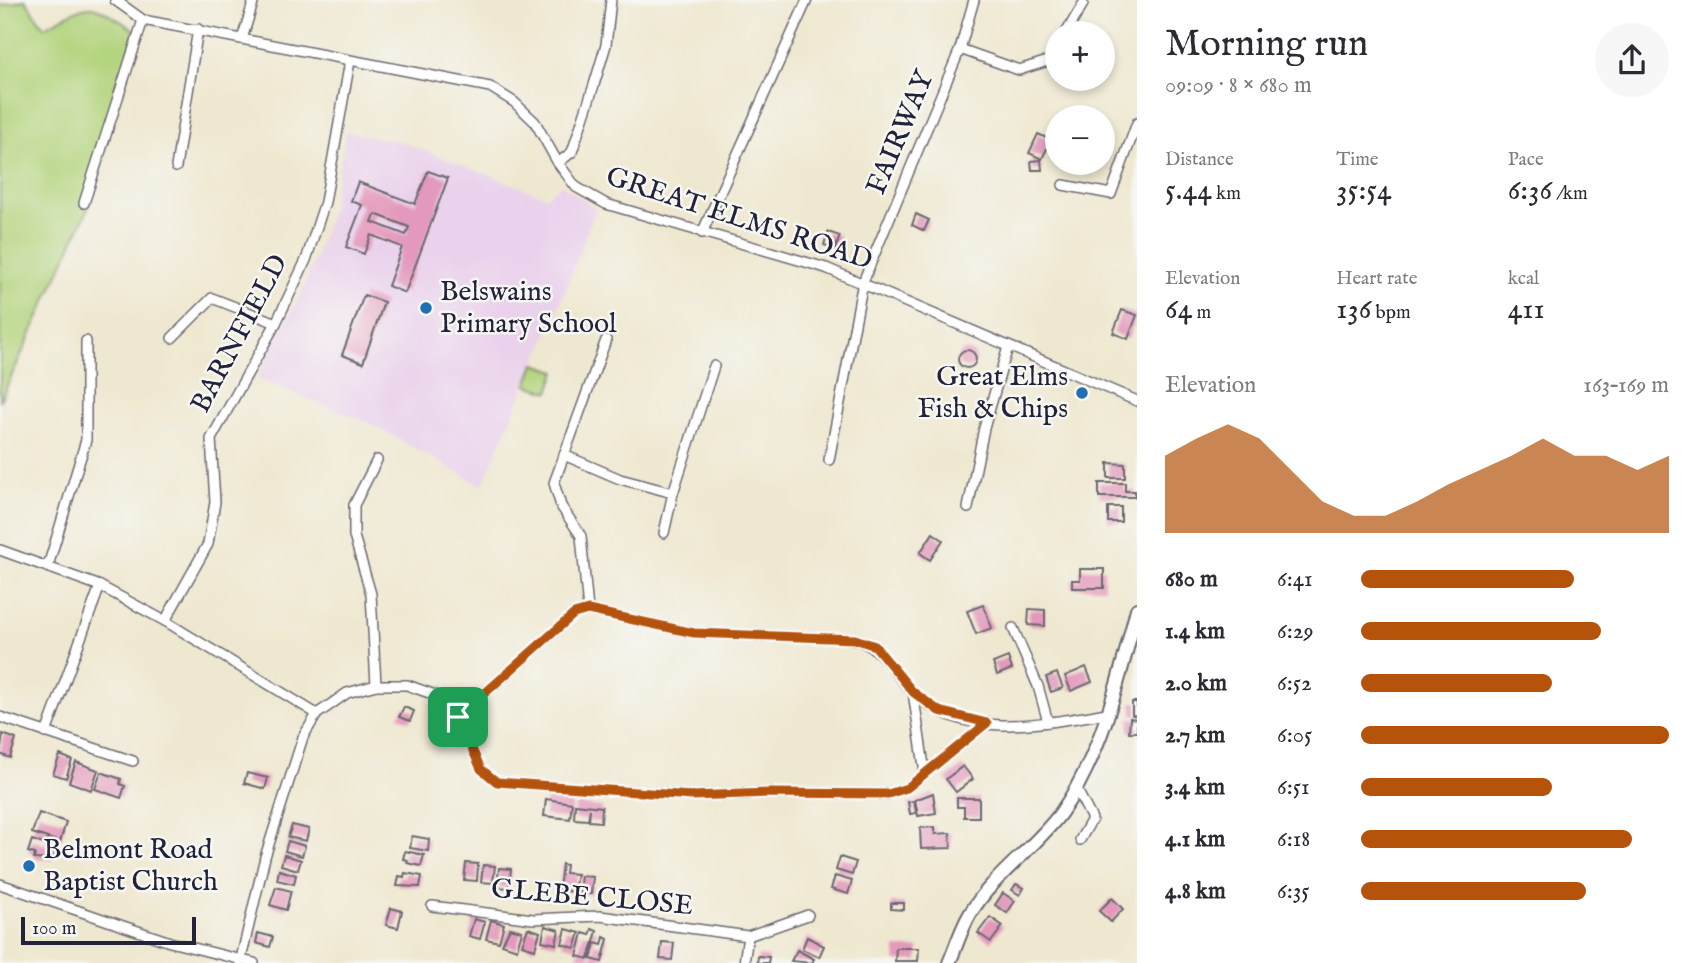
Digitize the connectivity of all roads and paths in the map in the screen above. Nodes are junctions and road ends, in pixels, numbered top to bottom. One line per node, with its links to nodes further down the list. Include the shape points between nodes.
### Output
1 (115, 0): 7 (street, GREAT ELMS ROAD)
2 (254, 0): 10 (street)
3 (611, 0): 15 (street, via 606,45 594,85 572,152)
4 (807, 0): 19 (street)
5 (974, 0): 11 (street, FAIRWAY)
6 (1083, 4): 8 (street)
7 (143, 20): 9 (street, GREAT ELMS ROAD); 18 (street)
8 (1073, 21)
9 (198, 29): 10 (street, GREAT ELMS ROAD); 16 (street)
10 (242, 39): 12 (street, GREAT ELMS ROAD)
11 (960, 49): 13 (street, via 1019,71); 20 (street, FAIRWAY)
12 (349, 61): 15 (street, GREAT ELMS ROAD, via 490,87 536,122); 21 (street, BARNFIELD, via 325,202 306,260)
13 (1045, 62)
14 (1137, 123): 17 (street, via 1111,194)
15 (558, 163): 19 (street, GREAT ELMS ROAD, via 576,187 606,204)
16 (176, 167)
17 (1063, 185)
18 (84, 203)
19 (702, 233): 20 (street, GREAT ELMS ROAD)
20 (863, 282): 25 (street, GREAT ELMS ROAD); 30 (street, FAIRWAY)
21 (276, 323): 22 (street, via 212,298); 39 (street, BARNFIELD, via 211,439 215,502 208,544)
22 (172, 338)
23 (606, 340): 28 (street)
24 (86, 341): 35 (street, via 86,440)
25 (1008, 347): 27 (street, GREAT ELMS ROAD); 32 (street, via 984,428)
26 (714, 366): 31 (street)
27 (1137, 401)
28 (564, 455): 31 (street, via 620,479); 38 (street, via 554,483 561,506 581,536)
29 (377, 460): 41 (street, via 354,505 354,536 370,594)
30 (829, 460)
31 (673, 493): 33 (street)
32 (968, 508)
33 (664, 533)
34 (0, 550): 35 (street)
35 (48, 566): 36 (street)
36 (100, 586): 39 (street); 49 (street)
37 (1137, 609): 43 (street)
38 (588, 610): 42 (street, via 694,633 855,639 875,646); 45 (street, via 574,614)
39 (165, 621): 44 (street)
40 (1013, 628): 47 (street)
41 (376, 685): 44 (street, via 346,693); 45 (street, via 407,685 435,695)
42 (913, 692): 48 (street, via 939,711); 51 (street)
43 (1107, 713): 47 (street); 52 (street)
44 (317, 714): 58 (street, via 303,737 265,857)
45 (458, 717): 51 (street, via 481,769 497,782 692,796 888,794 907,788)
46 (0, 718): 49 (street)
47 (1048, 722): 48 (street)
48 (987, 723): 51 (street)
49 (46, 733): 50 (street)
50 (133, 761)
51 (925, 773)
52 (1076, 788): 53 (street, via 1092,819); 61 (street, via 1034,847 999,878 970,914)
53 (1080, 841)
54 (0, 884): 58 (street)
55 (432, 906): 57 (street, GLEBE CLOSE, via 533,919 600,916)
56 (808, 915): 57 (street, GLEBE CLOSE)
57 (748, 936): 60 (street)
58 (240, 961): 59 (street)
59 (254, 963)
60 (744, 963)
61 (949, 963)

